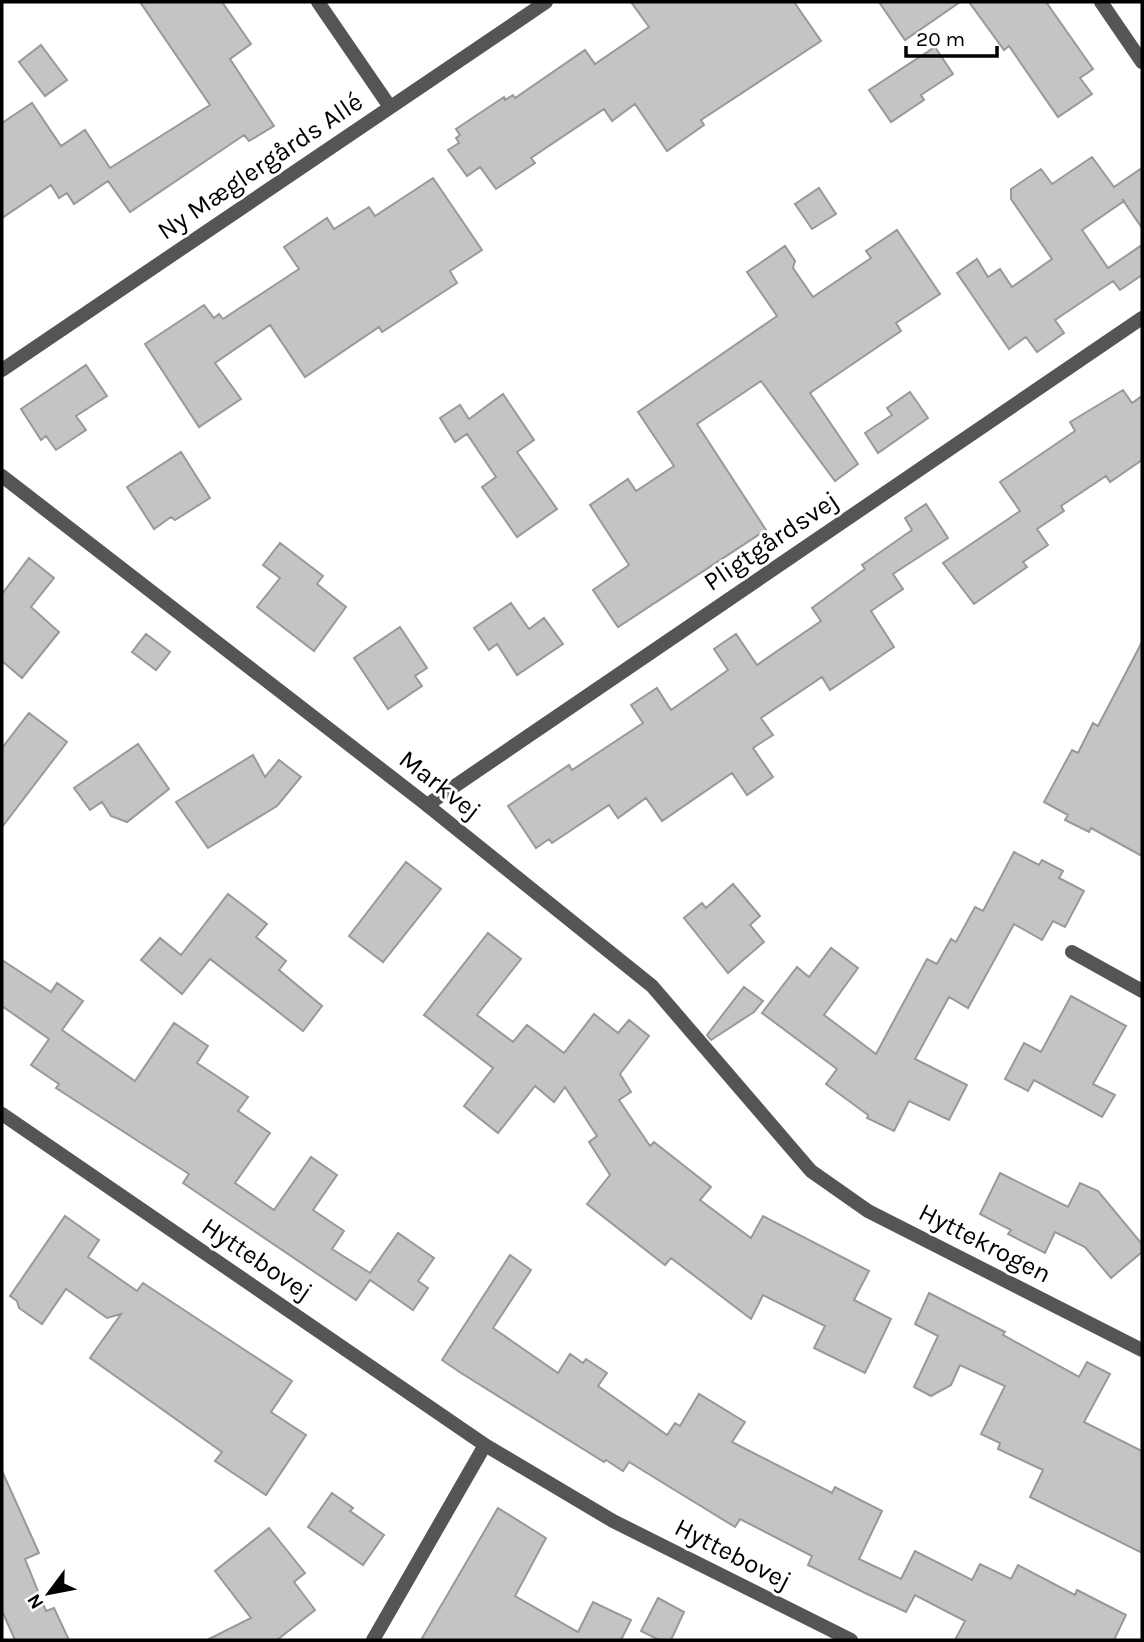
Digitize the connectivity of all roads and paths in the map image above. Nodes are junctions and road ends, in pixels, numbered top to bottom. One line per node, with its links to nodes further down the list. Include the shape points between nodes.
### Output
1 (318, 2): 5 (street)
2 (546, 2): 5 (street, Ny Mæglergårds Allé)
3 (1101, 2): 4 (street)
4 (1142, 62)
5 (390, 107): 7 (street, Ny Mæglergårds Allé)
6 (1142, 318): 9 (street, Pligtgårdsvej)
7 (2, 370)
8 (2, 476): 9 (street, Markvej)
9 (427, 805): 13 (street, Markvej, via 652,986)
10 (1072, 952): 11 (street)
11 (1142, 991)
12 (2, 1114): 15 (street, Hyttebovej)
13 (811, 1171): 14 (street, Hyttekrogen, via 868,1211)
14 (1142, 1350)
15 (485, 1445): 16 (street); 17 (street, Hyttebovej, via 613,1521)
16 (373, 1640)
17 (852, 1640)

